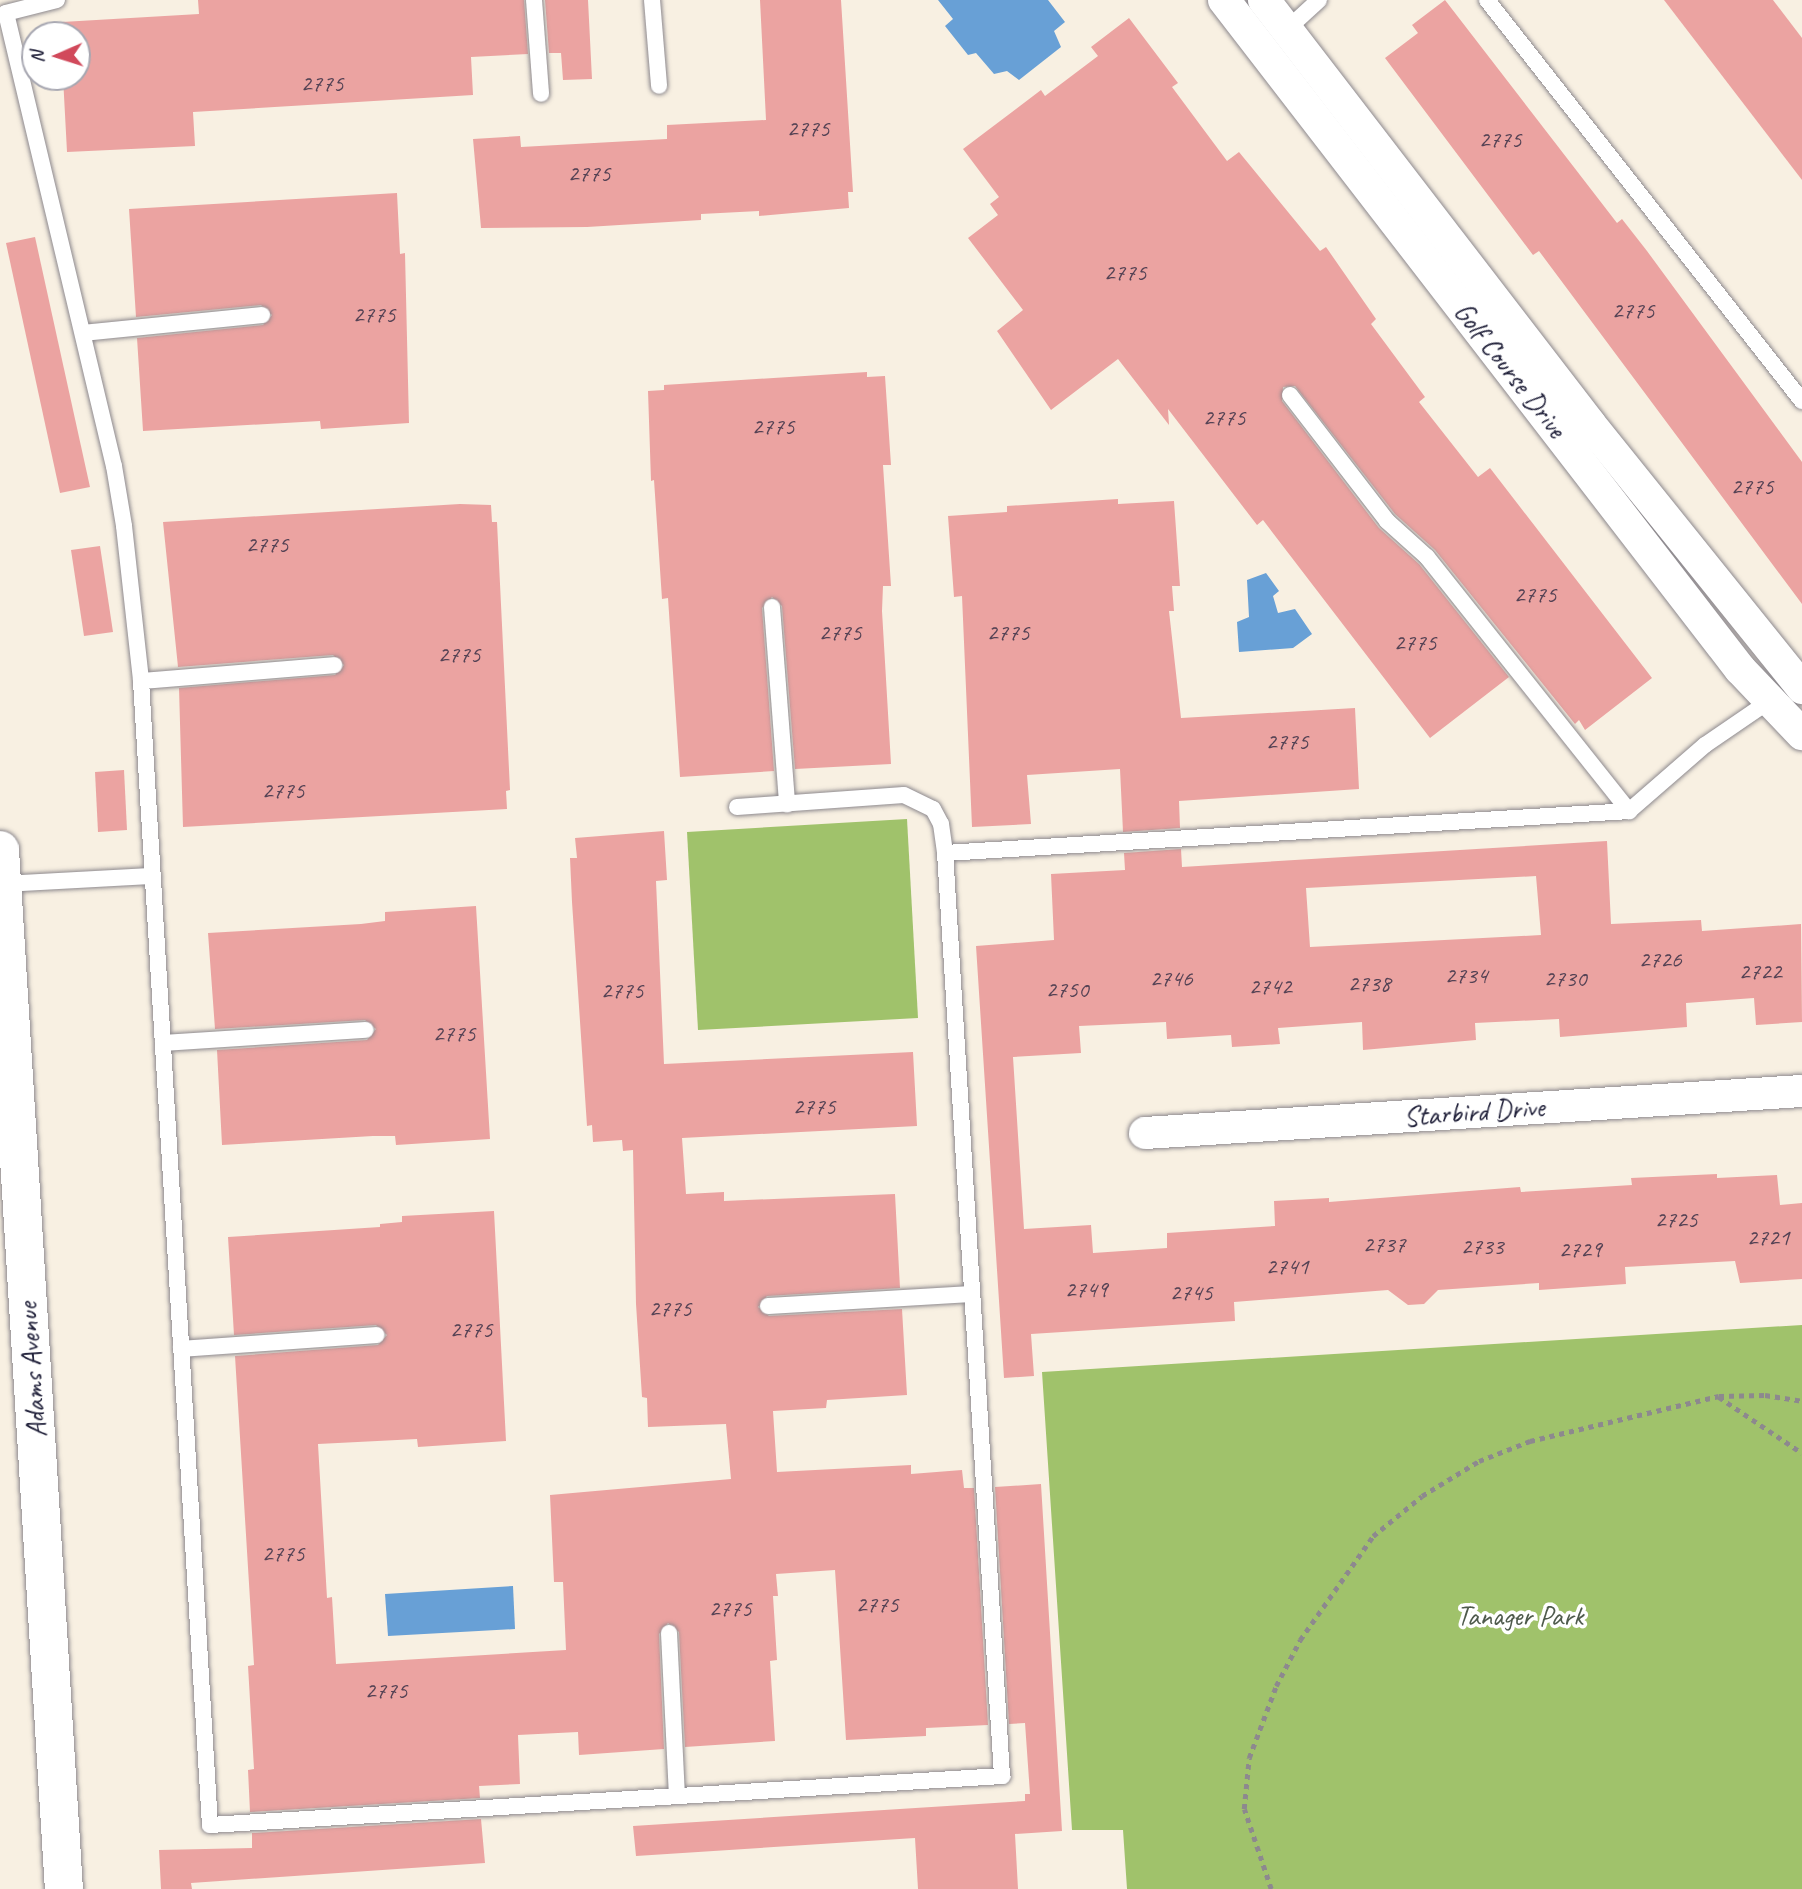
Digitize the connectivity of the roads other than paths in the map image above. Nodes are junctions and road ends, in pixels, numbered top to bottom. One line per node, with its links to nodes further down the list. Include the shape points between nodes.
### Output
1 (57, 0): 13 (lane, via 6,13)
2 (534, 0): 11 (lane)
3 (652, 0): 10 (lane)
4 (1224, 0): 9 (street, Golf Course Drive)
5 (1264, 0): 8 (street, Golf Course Drive)
6 (1319, 0): 8 (lane)
7 (1487, 0): 15 (lane)
8 (1287, 29): 9 (lane); 19 (street, Golf Course Drive)
9 (1264, 51): 20 (street, Golf Course Drive)
10 (659, 86)
11 (541, 94)
12 (262, 315): 13 (lane)
13 (83, 333): 18 (lane, via 117,478)
14 (1290, 395): 24 (lane, via 1387,521 1427,557)
15 (1802, 401)
16 (772, 607): 22 (lane)
17 (334, 665): 18 (lane)
18 (141, 681): 27 (lane)
19 (1797, 684): 20 (lane)
20 (1769, 703): 21 (street, Golf Course Drive); 24 (lane, via 1705,745)
21 (1802, 734)
22 (787, 804): 23 (lane); 25 (lane, via 904,795 919,799 933,809 941,824)
23 (737, 807)
24 (1629, 811): 25 (lane)
25 (945, 853): 32 (lane)
26 (1, 867): 27 (lane); 38 (main road, Adams Avenue)
27 (152, 876): 29 (lane)
28 (366, 1030): 29 (lane)
29 (163, 1043): 35 (lane)
30 (1802, 1091): 31 (street, Starbird Drive)
31 (1145, 1133)
32 (972, 1294): 33 (lane); 37 (lane, via 1003,1776)
33 (768, 1306)
34 (377, 1335): 35 (lane)
35 (181, 1349): 37 (lane, via 210,1825)
36 (669, 1633): 37 (lane)
37 (677, 1796)
38 (64, 1889)

